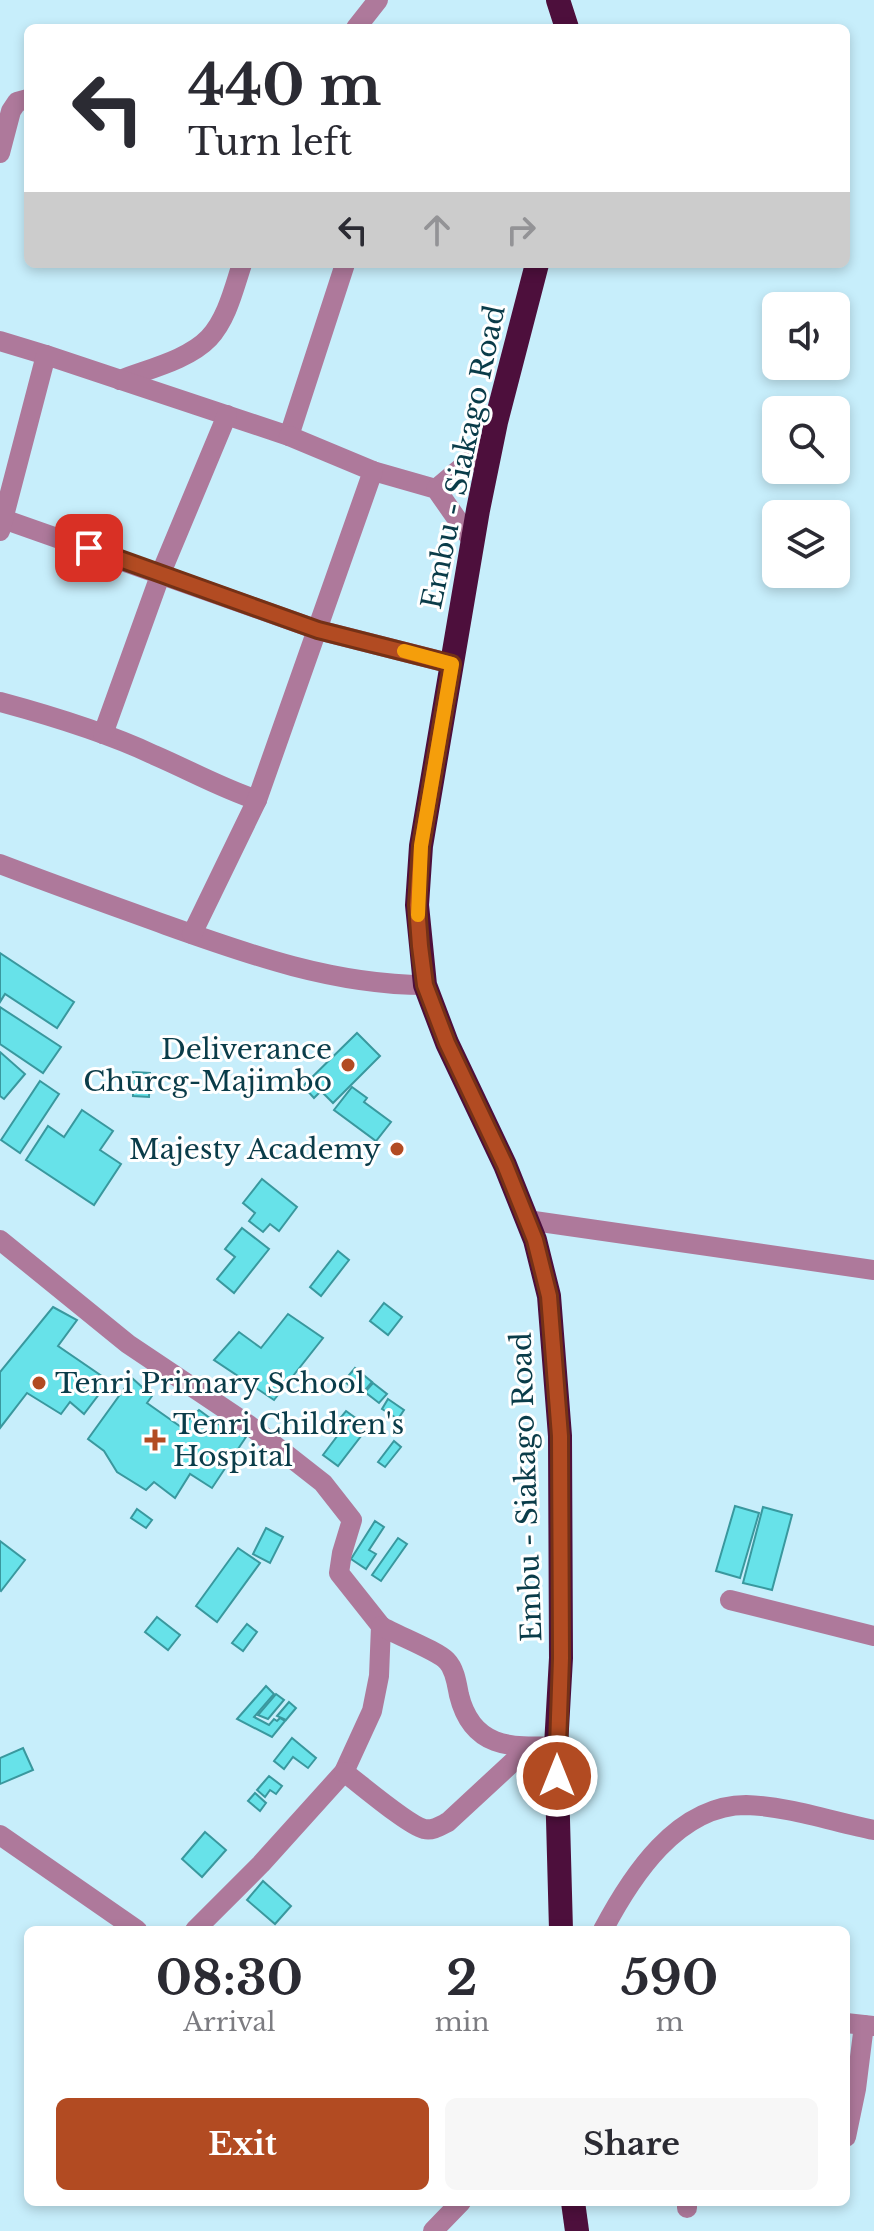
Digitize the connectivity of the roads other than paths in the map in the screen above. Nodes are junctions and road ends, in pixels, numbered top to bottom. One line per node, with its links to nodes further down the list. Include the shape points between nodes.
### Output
1 (378, 0): 3 (street)
2 (558, 0): 4 (highway)
3 (359, 24)
4 (566, 24)
5 (24, 100): 6 (street, via 11,111)
6 (0, 153)
7 (241, 268): 12 (street, via 221,322 209,338 188,353)
8 (344, 268): 14 (street)
9 (536, 268): 15 (highway, Embu - Siakago Road)
10 (0, 341): 11 (street)
11 (46, 355): 12 (street); 18 (street)
12 (120, 380): 13 (street)
13 (227, 415): 14 (street); 20 (street)
14 (289, 436): 16 (street)
15 (492, 442): 17 (street); 19 (highway, Embu - Siakago Road)
16 (373, 471): 17 (street); 21 (street)
17 (436, 489): 19 (street)
18 (1, 523): 20 (street)
19 (473, 542): 22 (highway, Embu - Siakago Road)
20 (161, 573): 21 (street); 24 (street)
21 (318, 630): 22 (street); 25 (street)
22 (452, 664): 28 (highway, Embu - Siakago Road, via 421,846 417,905)
23 (0, 702): 24 (street)
24 (103, 734): 25 (street)
25 (257, 800): 27 (street)
26 (0, 864): 27 (street)
27 (192, 934): 28 (street, via 350,981)
28 (425, 985): 29 (highway, Embu - Siakago Road)
29 (527, 1220): 31 (street); 35 (highway, Embu - Siakago Road, via 549,1296 560,1436)
30 (0, 1240): 33 (street, via 128,1344 249,1425 323,1483 352,1520 339,1573)
31 (874, 1270)
32 (730, 1600): 34 (street)
33 (381, 1626): 36 (street, via 447,1661 468,1723 480,1734); 37 (street, via 372,1711)
34 (874, 1636)
35 (556, 1746): 36 (street); 42 (highway, Embu - Siakago Road)
36 (529, 1747): 37 (street, via 436,1829 410,1821)
37 (344, 1772): 41 (street)
38 (874, 1830): 43 (street, via 745,1805 706,1814 665,1840)
39 (0, 1835): 40 (street)
40 (131, 1926)
41 (199, 1926)
42 (561, 1926)
43 (605, 1926)
44 (861, 2025): 45 (street)
45 (850, 2118)
46 (457, 2206): 48 (street)
47 (574, 2206): 49 (highway)
48 (433, 2231)
49 (577, 2231)

